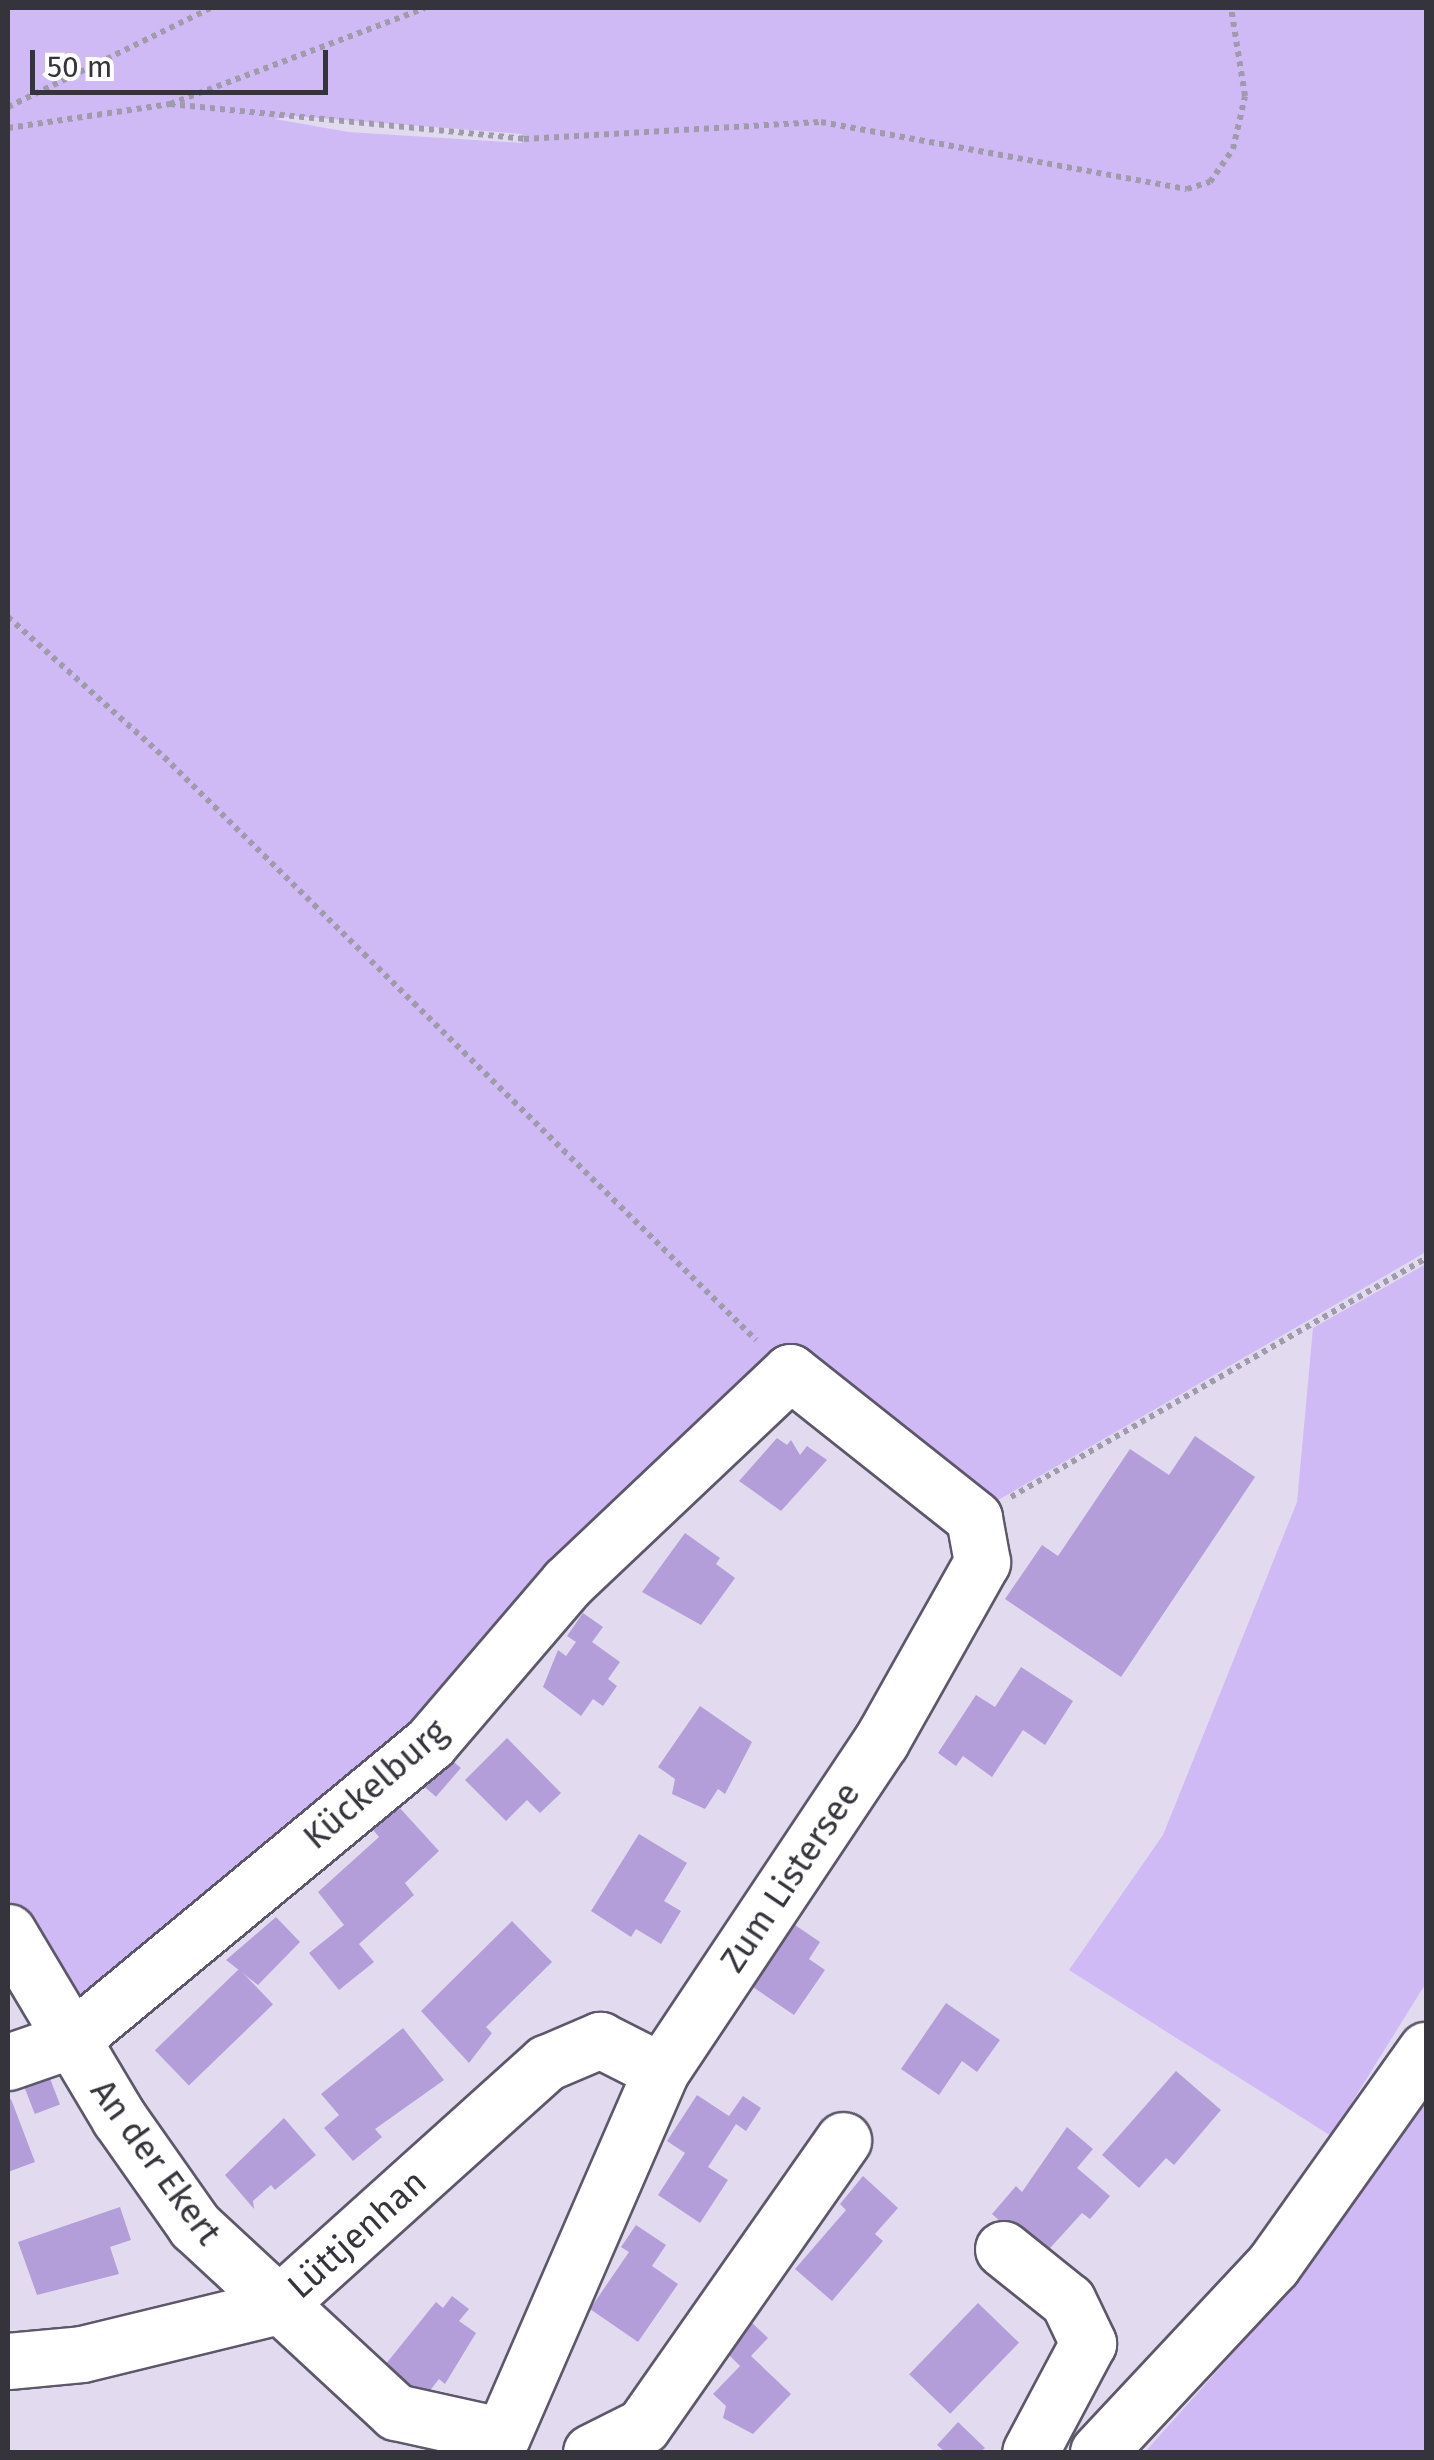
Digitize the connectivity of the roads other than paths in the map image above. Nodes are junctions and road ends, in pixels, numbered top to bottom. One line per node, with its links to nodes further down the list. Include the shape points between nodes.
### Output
1 (790, 1372): 3 (street, Kückelburg, via 567,1583 430,1743); 6 (street, Zum Listersee, via 974,1518 982,1562 881,1741)
2 (8, 1932): 3 (street, An der Ekert)
3 (71, 2040): 5 (street, Kückelburg); 9 (street, An der Ekert, via 195,2226)
4 (1426, 2050): 14 (street, via 1273,2265)
5 (8, 2062)
6 (661, 2072): 9 (street, Lüttjenhan, via 600,2040 546,2063); 11 (street, Zum Listersee)
7 (843, 2140): 12 (street, via 643,2426)
8 (1003, 2248): 13 (street, via 1068,2302 1088,2343)
9 (275, 2307): 10 (street, Lüttjenhan, via 82,2354); 11 (street, An der Ekert, via 396,2412)
10 (8, 2361)
11 (498, 2444)
12 (591, 2452)
13 (1030, 2452)
14 (1098, 2452)

